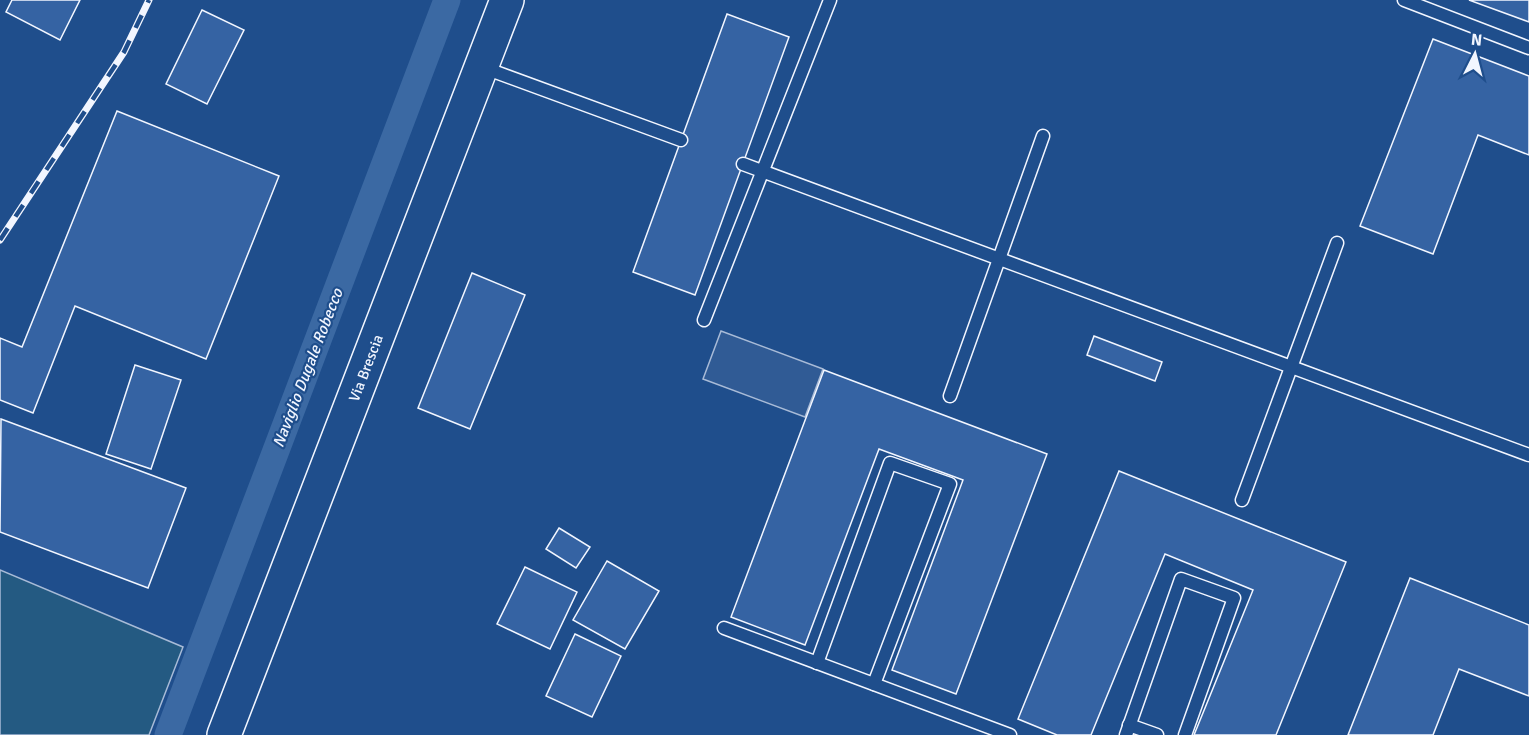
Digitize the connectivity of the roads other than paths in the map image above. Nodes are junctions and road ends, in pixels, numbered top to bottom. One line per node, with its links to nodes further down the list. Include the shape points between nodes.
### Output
1 (507, 0): 5 (main road, Via Brescia)
2 (830, 0): 9 (lane)
3 (1404, 0): 4 (lane)
4 (1529, 48)
5 (482, 67): 7 (lane); 21 (main road, Via Brescia)
6 (1043, 136): 11 (lane)
7 (681, 140)
8 (743, 164): 9 (lane)
9 (762, 170): 11 (lane); 12 (lane)
10 (1337, 243): 13 (lane)
11 (999, 258): 13 (lane); 14 (lane)
12 (704, 320)
13 (1291, 366): 15 (lane); 16 (lane)
14 (950, 396)
15 (1529, 455)
16 (1242, 500)
17 (724, 628): 18 (lane)
18 (817, 663): 19 (lane); 19 (lane, via 890,464 950,484)
19 (874, 684): 22 (lane)
20 (1127, 730): 23 (lane); 24 (lane, via 1181,579 1234,598)
21 (224, 735)
22 (1010, 735)
23 (1157, 735)
24 (1185, 735)

